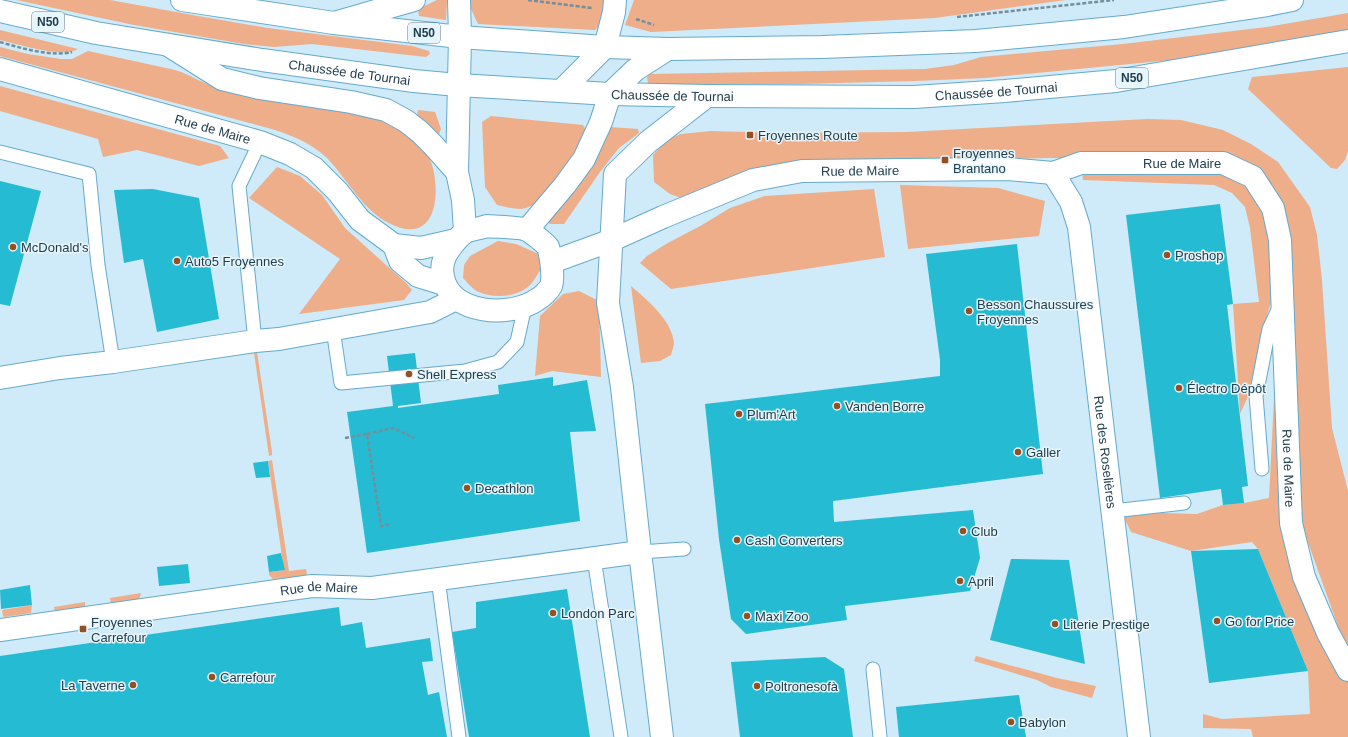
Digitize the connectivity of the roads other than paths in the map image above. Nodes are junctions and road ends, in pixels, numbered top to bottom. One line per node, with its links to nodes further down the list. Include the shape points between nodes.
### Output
1 (182, 0): 7 (street, N50)
2 (414, 0): 7 (street)
3 (459, 0): 8 (street)
4 (1292, 0): 12 (street, N50, via 1124,27 976,41)
5 (615, 6): 11 (street)
6 (0, 11): 10 (street, Chaussée de Tournai / N50, via 96,33)
7 (334, 23): 8 (street, N50)
8 (460, 37): 11 (street, N50); 14 (street)
9 (1348, 41): 17 (street, Chaussée de Tournai / N50, via 1116,81 1005,92 914,97)
10 (168, 45): 14 (street, Chaussée de Tournai / N50, via 262,60); 20 (street, via 222,79 386,110 420,132)
11 (605, 47): 12 (street, N50); 15 (street)
12 (668, 49): 16 (street, via 635,70)
13 (0, 69): 18 (street, Rue de Maire)
14 (458, 85): 15 (street, Chaussée de Tournai / N50); 20 (street)
15 (561, 91): 16 (street, Chaussée de Tournai / N50)
16 (610, 94): 17 (street, Chaussée de Tournai / N50); 22 (street, via 602,122 584,159)
17 (707, 96): 24 (street, via 648,142 615,174)
18 (260, 142): 25 (street, Rue de Maire, via 290,154 314,168 338,192 360,220); 31 (lane, via 239,186)
19 (0, 152): 32 (lane, via 89,174 98,265)
20 (457, 172): 23 (street, via 463,200)
21 (1054, 173): 24 (street, Rue de Maire, via 1008,169 802,172 753,180); 28 (street, Rue de Maire, via 1081,163 1223,163 1253,177 1273,208 1280,240); 36 (street, Rue des Roselières, via 1071,202 1079,227)
22 (527, 230): 23 (street, via 487,226); 26 (street, via 547,246)
23 (461, 236): 25 (street, Rue de Maire, via 421,248); 27 (street, via 444,259 442,273)
24 (612, 240): 26 (street, Rue de Maire); 38 (street, via 608,303 622,387)
25 (394, 245): 27 (street, Rue de Maire, via 400,261 418,276)
26 (552, 262): 29 (street, Rue de Maire, via 551,286 539,299)
27 (450, 292): 29 (street, Rue de Maire, via 463,303 480,309 497,311); 30 (street, via 430,312)
28 (1282, 301): 34 (lane, via 1269,329 1256,396); 43 (street, Rue de Maire, via 1291,524 1304,577 1328,633)
29 (525, 306): 30 (lane, via 517,342 498,362 465,371 341,383)
30 (333, 329): 31 (street)
31 (255, 341): 32 (street)
32 (113, 362): 33 (street)
33 (0, 378)
34 (1262, 470)
35 (1184, 503): 36 (lane)
36 (1113, 511): 48 (street, Rue des Roselières)
37 (684, 549): 38 (lane)
38 (640, 552): 39 (street, Rue de Maire); 46 (street)
39 (594, 558): 40 (street, Rue de Maire); 45 (lane)
40 (438, 579): 41 (street, Rue de Maire, via 372,588 312,586); 44 (lane)
41 (0, 630)
42 (873, 669): 47 (lane)
43 (1348, 670)
44 (459, 737)
45 (621, 737)
46 (662, 737)
47 (880, 737)
48 (1139, 737)

